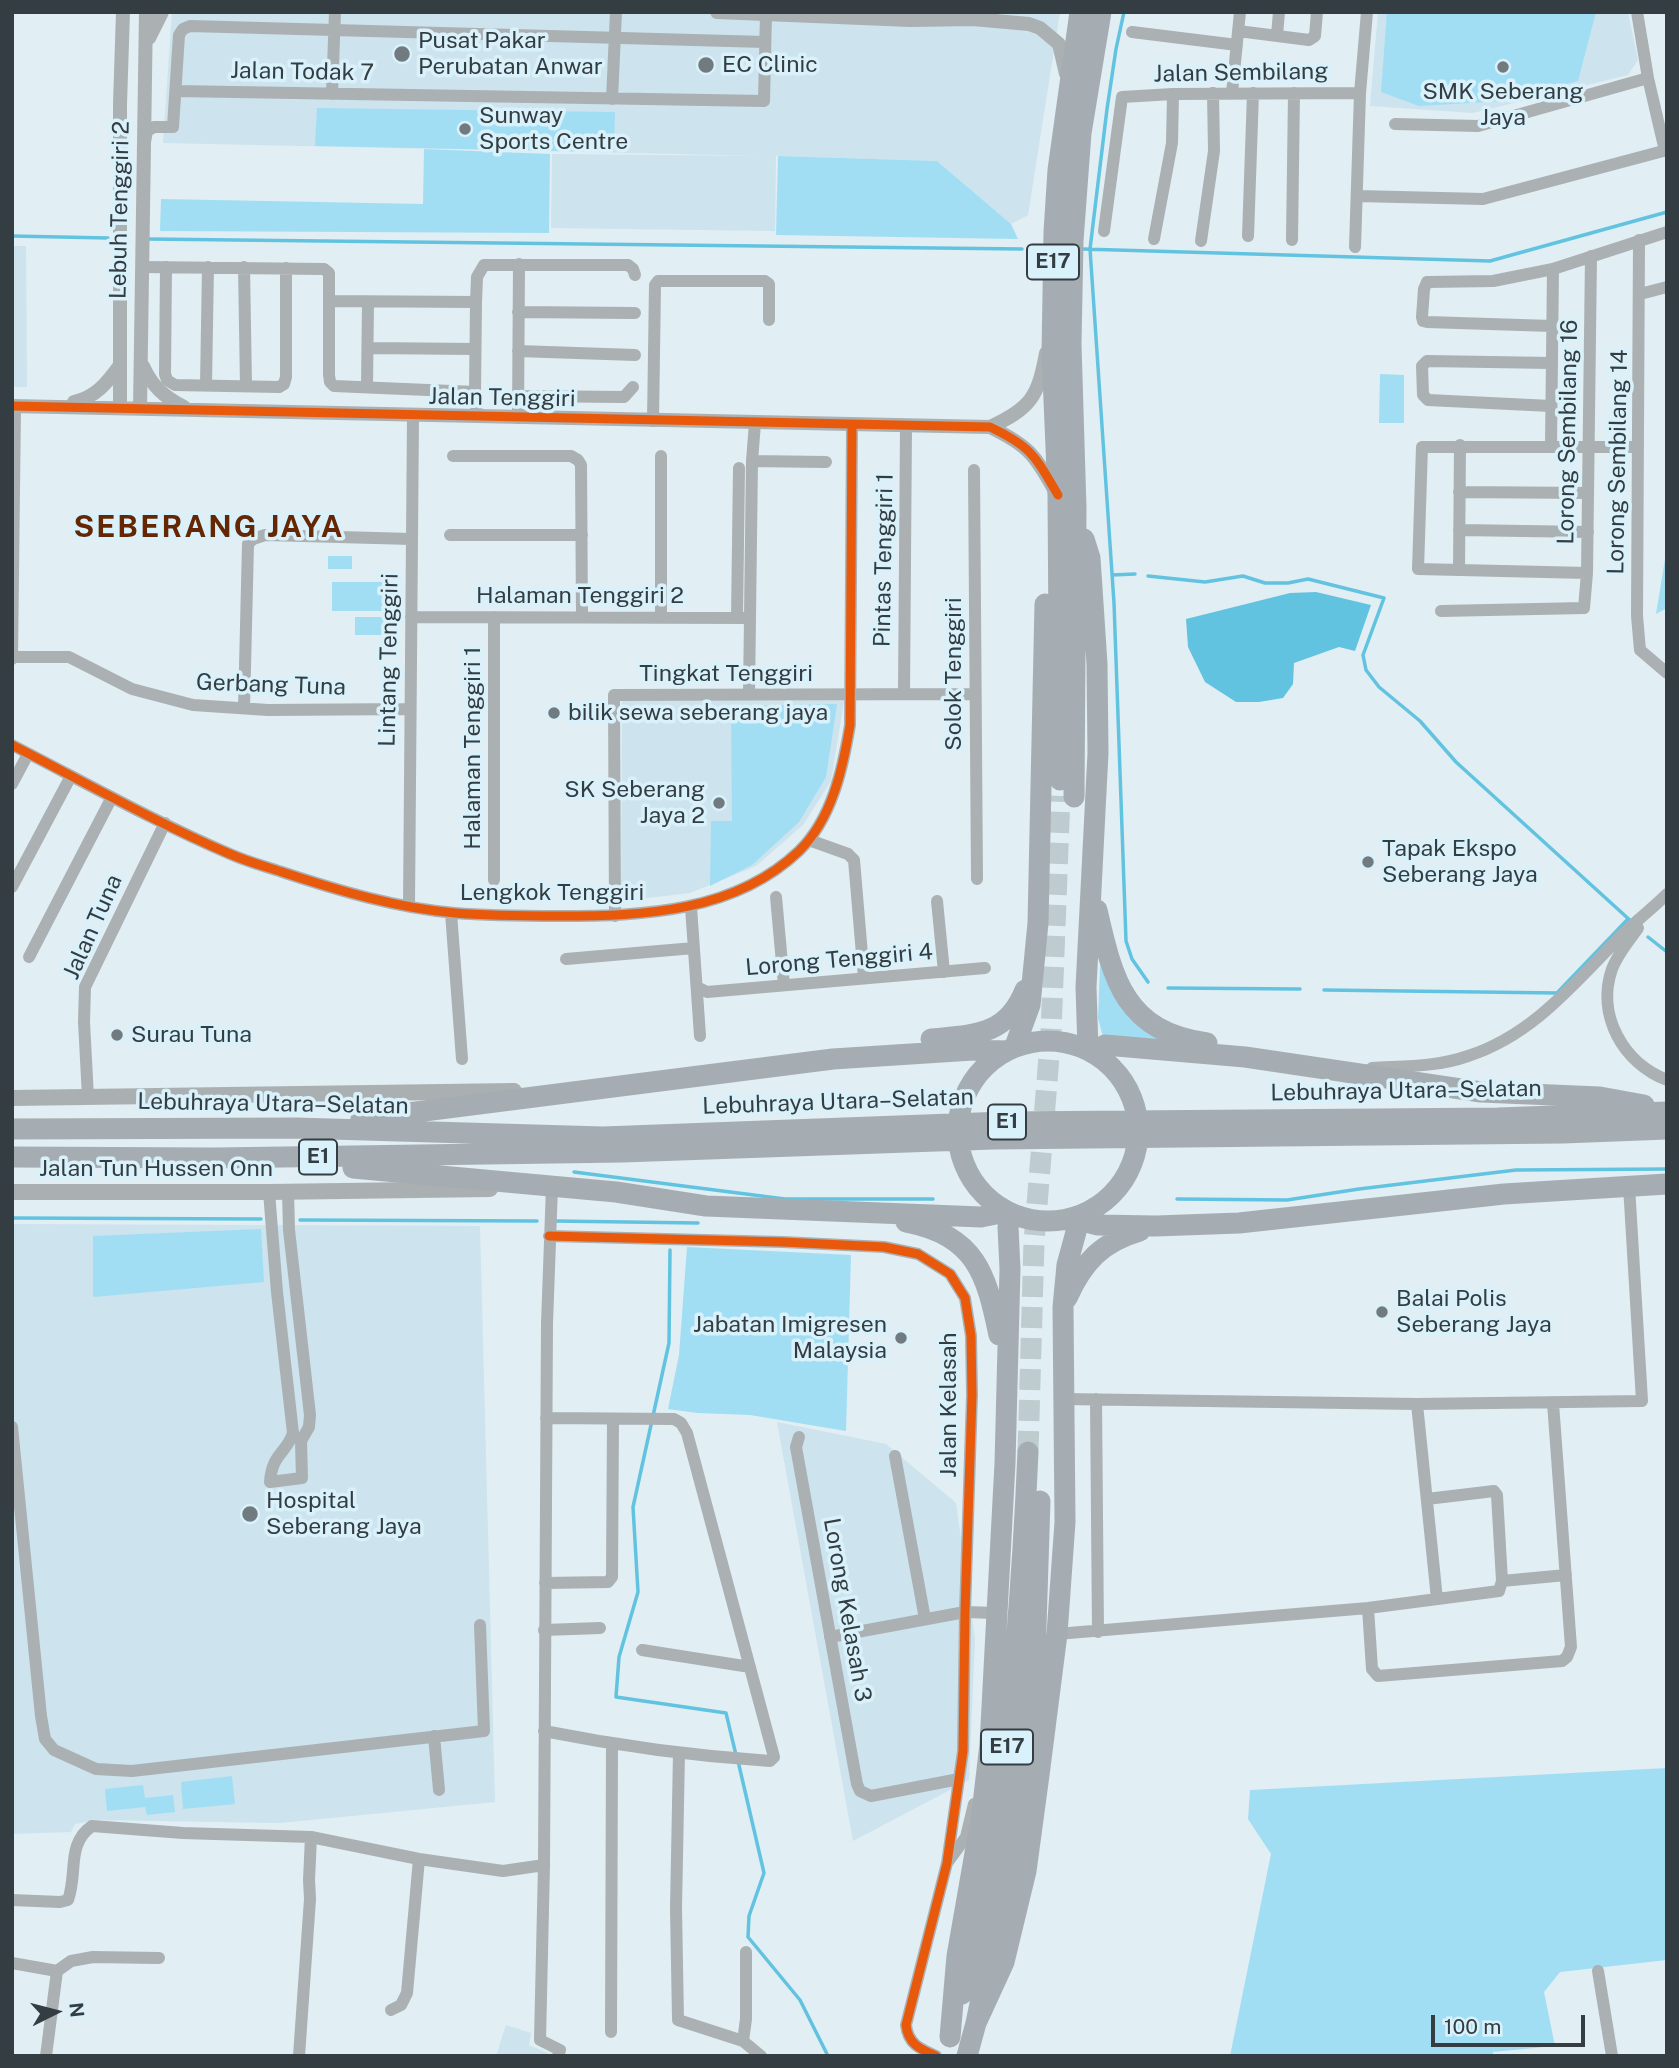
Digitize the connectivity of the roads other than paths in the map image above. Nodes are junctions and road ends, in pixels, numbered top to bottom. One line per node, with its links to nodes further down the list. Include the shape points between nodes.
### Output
1 (123, 12): 36 (street, Lebuh Tenggiri 2)
2 (162, 12): 24 (street)
3 (335, 12): 18 (street)
4 (616, 12): 21 (street)
5 (717, 12): 13 (street)
6 (1080, 12): 26 (highway, E17)
7 (1101, 12): 108 (highway, E17, via 1081,133)
8 (1240, 12): 22 (street)
9 (1279, 12): 20 (street)
10 (1317, 12): 20 (street, via 1314,36 1309,40)
11 (1367, 12): 32 (street)
12 (1637, 12): 25 (street)
13 (744, 13): 14 (street)
14 (766, 14): 15 (street); 23 (street)
15 (879, 15): 16 (street)
16 (901, 15): 26 (street, via 911,20 973,19 1040,28 1059,44)
17 (146, 16): 24 (street, Lebuh Tenggiri 2); 36 (street, via 136,23 129,39)
18 (334, 29): 21 (street); 27 (street, via 190,26 178,36); 33 (street)
19 (1132, 32): 22 (street)
20 (1277, 35): 22 (street)
21 (615, 37): 23 (street); 35 (street)
22 (1237, 38): 29 (street)
23 (765, 42): 35 (street, Jalan Todak 7, via 764,102)
24 (145, 45): 38 (street, Lebuh Tenggiri 2)
25 (1648, 78): 37 (street, via 1478,126); 39 (street)
26 (1069, 85): 65 (highway, E17, via 1054,219)
27 (176, 91): 33 (street, Jalan Todak 7); 38 (street, via 173,127 147,131)
28 (1213, 93): 29 (street, Jalan Sembilang); 34 (street, Jalan Sembilang); 45 (street, via 1214,151)
29 (1232, 93): 30 (street, Jalan Sembilang)
30 (1253, 93): 31 (street, Jalan Sembilang); 43 (street)
31 (1294, 93): 32 (street, Jalan Sembilang); 46 (street)
32 (1360, 93): 40 (street)
33 (332, 94): 35 (street, Jalan Todak 7)
34 (1173, 94): 41 (street, Jalan Sembilang, via 1122,97); 44 (street, via 1172,143)
35 (612, 99)
36 (120, 104): 74 (street, Lebuh Tenggiri 2)
37 (1395, 124)
38 (144, 146): 51 (street, Lebuh Tenggiri 2)
39 (1666, 150): 40 (street, via 1483,199)
40 (1357, 196): 48 (street)
41 (1104, 232)
42 (1667, 232): 47 (street)
43 (1248, 236)
44 (1154, 239)
45 (1201, 240)
46 (1292, 240)
47 (1639, 240): 49 (street); 59 (street, Lorong Sembilang 14)
48 (1355, 247)
49 (1591, 256): 56 (street); 97 (street, Lorong Sembilang 16)
50 (519, 264): 57 (street, via 628,265); 62 (street, via 484,265 477,277); 63 (street)
51 (142, 267): 52 (street); 72 (street, Lebuh Tenggiri 2)
52 (166, 267): 53 (street); 75 (street, via 167,380 174,385)
53 (208, 267): 54 (street); 75 (street)
54 (244, 267): 55 (street); 76 (street)
55 (286, 268): 60 (street, via 324,269 329,273); 76 (street, via 284,384)
56 (1553, 268): 67 (street); 67 (street, via 1493,281 1427,282 1423,321)
57 (635, 275)
58 (1667, 287): 59 (street)
59 (1640, 294): 98 (street, Lorong Sembilang 14)
60 (329, 301): 61 (street); 77 (street, via 330,382)
61 (368, 302): 62 (street); 68 (street)
62 (476, 302): 69 (street)
63 (518, 312): 64 (street); 70 (street)
64 (635, 313)
65 (1052, 318): 94 (street, via 1032,397 1016,415); 108 (highway, E17)
66 (769, 320): 90 (street, via 769,284 765,281 658,281)
67 (1552, 326): 73 (street)
68 (368, 348): 69 (street); 77 (street)
69 (475, 349): 79 (street)
70 (518, 351): 71 (street); 80 (street)
71 (635, 355)
72 (141, 361): 74 (street, via 133,377); 85 (street, Lebuh Tenggiri 2); 86 (street, via 157,389)
73 (1552, 363): 83 (street); 83 (street, via 1423,363 1423,395 1428,400)
74 (120, 372): 82 (street, via 92,396); 84 (street, Lebuh Tenggiri 2)
75 (206, 386): 76 (street)
76 (246, 386)
77 (367, 387): 79 (street)
78 (633, 387): 80 (street, via 624,397)
79 (475, 392): 88 (street)
80 (518, 396): 89 (street)
81 (13, 406): 82 (street, Jalan Tenggiri); 105 (street)
82 (52, 406): 84 (street, Jalan Tenggiri)
83 (1551, 406): 96 (street)
84 (120, 408): 85 (street, Jalan Tenggiri)
85 (140, 408): 86 (street, Jalan Tenggiri)
86 (188, 410): 87 (street, Jalan Tenggiri)
87 (413, 416): 88 (street, Jalan Tenggiri); 113 (street, Lintang Tenggiri)
88 (477, 417): 89 (street, Jalan Tenggiri)
89 (518, 418): 90 (street, Jalan Tenggiri)
90 (653, 421): 91 (street, Jalan Tenggiri)
91 (755, 423): 92 (street, Jalan Tenggiri); 101 (street)
92 (852, 425): 93 (street, Jalan Tenggiri); 125 (street, Lengkok Tenggiri)
93 (906, 426): 94 (street, Jalan Tenggiri); 126 (street, Pintas Tenggiri 1)
94 (990, 428): 108 (street, via 1027,448)
95 (1460, 445): 96 (street); 106 (street); 114 (street, via 1422,447 1417,566 1420,570)
96 (1551, 446): 97 (street)
97 (1589, 447): 98 (street); 107 (street, Lorong Sembilang 16)
98 (1639, 447): 123 (street, Lorong Sembilang 14, via 1640,650)
99 (453, 456): 112 (street, via 571,456 578,460 582,465)
100 (661, 456): 120 (street)
101 (752, 461): 102 (street); 121 (street)
102 (826, 462)
103 (739, 468): 121 (street)
104 (974, 470): 127 (street, Solok Tenggiri)
105 (13, 486): 122 (street)
106 (1460, 492): 107 (street); 109 (street)
107 (1588, 493): 110 (street, Lorong Sembilang 16)
108 (1064, 505): 134 (highway, E17); 140 (highway, via 1090,558 1098,753); 153 (highway, via 1046,566 1038,923)
109 (1459, 530): 110 (street); 114 (street)
110 (1588, 533): 115 (street, Lorong Sembilang 16)
111 (450, 535): 112 (street)
112 (582, 535): 119 (street)
113 (412, 539): 117 (street, Lintang Tenggiri); 128 (street, via 265,535 248,544)
114 (1459, 570): 115 (street)
115 (1587, 573): 116 (street, Lorong Sembilang 16, via 1584,608)
116 (1441, 611)
117 (411, 617): 118 (street, Halaman Tenggiri 2); 129 (street, Lintang Tenggiri)
118 (494, 617): 119 (street, Halaman Tenggiri 2); 139 (street, Halaman Tenggiri 1)
119 (582, 617): 120 (street, Halaman Tenggiri 2)
120 (661, 617): 121 (street, Halaman Tenggiri 2)
121 (743, 618): 124 (street)
122 (13, 658): 128 (street, Gerbang Tuna, via 69,657 132,689 166,699)
123 (1667, 673)
124 (749, 694): 125 (street, Tingkat Tenggiri); 148 (street, Tingkat Tenggiri, via 614,695)
125 (850, 694): 126 (street, Tingkat Tenggiri); 137 (street, Lengkok Tenggiri, via 845,755 825,813)
126 (904, 694): 127 (street, Tingkat Tenggiri)
127 (975, 694): 138 (street, Solok Tenggiri)
128 (244, 708): 129 (street, Gerbang Tuna)
129 (410, 709): 145 (street, Lintang Tenggiri)
130 (12, 745): 131 (street, Lengkok Tenggiri)
131 (29, 754): 132 (street, Lengkok Tenggiri); 133 (street)
132 (71, 776): 135 (street, Lengkok Tenggiri); 141 (street)
133 (12, 784)
134 (1067, 796)
135 (112, 797): 136 (street, Lengkok Tenggiri); 151 (street)
136 (165, 823): 145 (street, Lengkok Tenggiri, via 244,859 342,892); 168 (street, Jalan Tuna, via 85,987)
137 (809, 839): 146 (street, Lengkok Tenggiri, via 764,876); 156 (street, via 854,860)
138 (977, 879)
139 (494, 880)
140 (1091, 884): 161 (highway, via 1086,987); 163 (highway, via 1111,970 1131,1004 1172,1034 1229,1048)
141 (12, 887)
142 (1667, 894): 149 (street)
143 (776, 897): 157 (street)
144 (937, 901): 155 (street)
145 (409, 905): 147 (street, Lengkok Tenggiri)
146 (691, 907): 148 (street, Lengkok Tenggiri); 150 (street)
147 (451, 913): 148 (street, Lengkok Tenggiri); 164 (street)
148 (615, 916)
149 (1643, 918): 165 (street, via 1550,1007 1499,1043 1444,1063); 166 (street, via 1612,968 1609,1009 1630,1055)
150 (694, 948): 152 (street); 158 (street)
151 (29, 957)
152 (566, 959)
153 (1033, 962): 160 (highway, via 1030,1005); 162 (highway, via 1020,1000 997,1026 981,1033 892,1045)
154 (985, 968): 155 (street, Lorong Tenggiri 4)
155 (944, 972): 156 (street, Lorong Tenggiri 4)
156 (864, 978): 157 (street, Lorong Tenggiri 4)
157 (784, 985): 158 (street, Lorong Tenggiri 4, via 708,992)
158 (697, 986): 159 (street)
159 (700, 1036)
160 (1011, 1048): 161 (highway, via 1047,1040); 162 (highway); 182 (highway, via 974,1078 961,1107 958,1129 966,1170 978,1188)
161 (1090, 1051): 163 (highway, via 1105,1045); 184 (highway, via 1112,1067 1127,1088 1136,1112 1138,1137 1133,1162 1121,1185 1103,1203)
162 (873, 1057): 167 (highway)
163 (1245, 1057): 165 (highway)
164 (462, 1059)
165 (1347, 1073): 170 (highway, via 1481,1092 1618,1099)
166 (1667, 1080)
167 (583, 1090): 168 (main road); 172 (highway)
168 (88, 1097): 169 (main road)
169 (12, 1098)
170 (1666, 1118): 171 (highway, Lebuhraya Utara–Selatan / E1)
171 (1410, 1127): 172 (highway, Lebuhraya Utara–Selatan / E1, via 1005,1122 603,1137); 175 (highway, Lebuhraya Utara–Selatan / E1, via 623,1152)
172 (296, 1128): 173 (highway, Lebuhraya Utara–Selatan / E1)
173 (12, 1129)
174 (12, 1157): 175 (highway, Lebuhraya Utara–Selatan / E1)
175 (215, 1158): 177 (highway)
176 (1667, 1184): 178 (highway)
177 (552, 1186): 181 (main road, Jalan Tun Hussen Onn); 183 (highway, via 706,1206); 186 (street)
178 (1629, 1186): 185 (highway, via 1491,1195 1239,1223); 195 (street, via 1642,1401)
179 (12, 1192): 180 (main road, Jalan Tun Hussen Onn)
180 (269, 1192): 181 (main road, Jalan Tun Hussen Onn); 188 (street)
181 (288, 1192): 187 (street)
182 (1006, 1212): 183 (highway, via 981,1217); 184 (highway, via 1042,1222); 190 (highway, via 1010,1255)
183 (881, 1213): 190 (highway, via 941,1232 967,1251 985,1278)
184 (1078, 1217): 185 (highway, via 1098,1224); 189 (highway)
185 (1156, 1226): 189 (highway, via 1117,1238 1100,1249 1077,1278)
186 (549, 1236): 197 (street); 209 (street, Jalan Kelasah, via 884,1247 918,1254 950,1274 965,1298 971,1336)
187 (295, 1290): 188 (street); 191 (street)
188 (277, 1292): 192 (street)
189 (1063, 1307): 193 (highway)
190 (1007, 1364): 210 (highway)
191 (304, 1371): 192 (street); 192 (street, via 310,1415 301,1441 302,1478 270,1482 276,1457 293,1433)
192 (286, 1373)
193 (1063, 1399): 194 (street); 216 (highway, via 1065,1522)
194 (1096, 1399): 196 (street); 215 (street)
195 (1553, 1403): 196 (street); 204 (street)
196 (1417, 1404): 202 (street)
197 (546, 1418): 198 (street); 206 (street)
198 (614, 1419): 206 (street, via 612,1577 608,1582); 219 (street, via 674,1419 687,1433)
199 (12, 1427): 203 (street)
200 (799, 1437): 217 (street, Lorong Kelasah 3, via 796,1447)
201 (895, 1457): 211 (street)
202 (1427, 1499): 205 (street, via 1494,1491); 207 (street)
203 (16, 1506): 221 (street, via 41,1716 45,1739 54,1750 96,1769 132,1771)
204 (1566, 1575): 205 (street); 208 (street, via 1570,1647 1562,1661 1378,1676 1372,1670)
205 (1502, 1581): 207 (street, via 1499,1591)
206 (545, 1583): 214 (street)
207 (1437, 1599): 208 (street)
208 (1368, 1608): 215 (street)
209 (965, 1612): 210 (street); 211 (street); 225 (street, Jalan Kelasah, via 965,1724)
210 (996, 1613): 223 (highway)
211 (925, 1619): 217 (street)
212 (480, 1626): 221 (street, via 484,1731)
213 (600, 1628): 214 (street)
214 (544, 1630): 220 (street)
215 (1098, 1632): 216 (street)
216 (1057, 1634): 238 (highway, via 1026,1871 1004,1962)
217 (830, 1637): 225 (street, Lorong Kelasah 3, via 860,1791 871,1796)
218 (642, 1650): 219 (street)
219 (750, 1667): 224 (street, via 774,1757 770,1761)
220 (544, 1731): 222 (street); 230 (street)
221 (434, 1737): 226 (street)
222 (612, 1744): 224 (street); 239 (street)
223 (990, 1744): 229 (street, via 966,1837); 241 (highway)
224 (679, 1753): 240 (street, via 678,2020)
225 (959, 1779): 229 (street, Jalan Kelasah)
226 (439, 1790)
227 (311, 1837): 228 (street); 231 (street, via 92,1826 77,1842 68,1899); 243 (street)
228 (419, 1859): 230 (street, via 503,1871); 237 (street, via 407,1993 401,2005)
229 (947, 1863): 246 (street, via 906,2025 907,2035 917,2047)
230 (544, 1865): 244 (street, via 540,2040 560,2050)
231 (12, 1900)
232 (746, 1952): 240 (street)
233 (159, 1958): 235 (street, via 93,1957 71,1961)
234 (12, 1963): 235 (street)
235 (57, 1971): 242 (street)
236 (1598, 1972): 248 (street)
237 (391, 2010)
238 (976, 2023): 241 (highway, E17, via 1012,1847 1035,1658 1035,1451 999,1803 973,1960); 247 (highway)
239 (611, 2032)
240 (743, 2041): 245 (street)
241 (947, 2046)
242 (46, 2056)
243 (299, 2056)
244 (558, 2056)
245 (761, 2056)
246 (936, 2056)
247 (967, 2056)
248 (1612, 2056)

